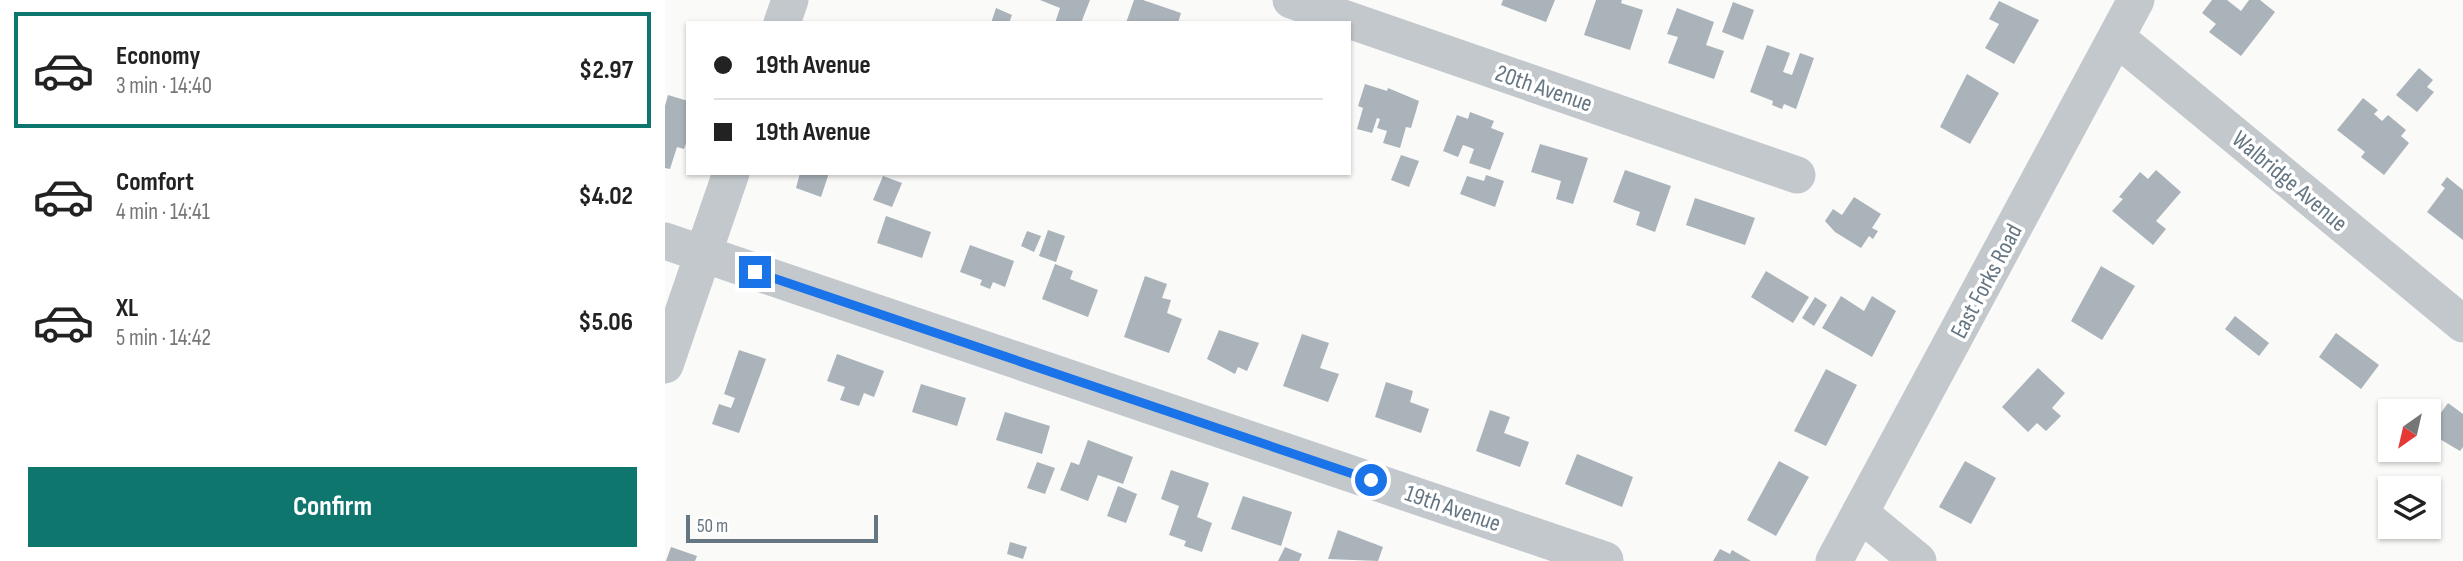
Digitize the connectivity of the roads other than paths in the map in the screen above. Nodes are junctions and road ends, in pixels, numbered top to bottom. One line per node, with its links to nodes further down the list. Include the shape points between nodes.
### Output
1 (790, 0): 4 (street)
2 (1291, 0): 7 (street, 20th Avenue)
3 (2136, 0): 5 (street, East Forks Road)
4 (783, 21)
5 (2117, 38): 10 (street, Walbridge Avenue); 12 (street, East Forks Road)
6 (730, 175): 9 (street)
7 (1797, 175)
8 (665, 241): 9 (street, 19th Avenue)
9 (704, 255): 11 (street); 13 (street, 19th Avenue)
10 (2463, 324)
11 (665, 365)
12 (1860, 513): 14 (street, East Forks Road); 15 (street)
13 (1605, 560)
14 (1835, 561)
15 (1918, 561)

